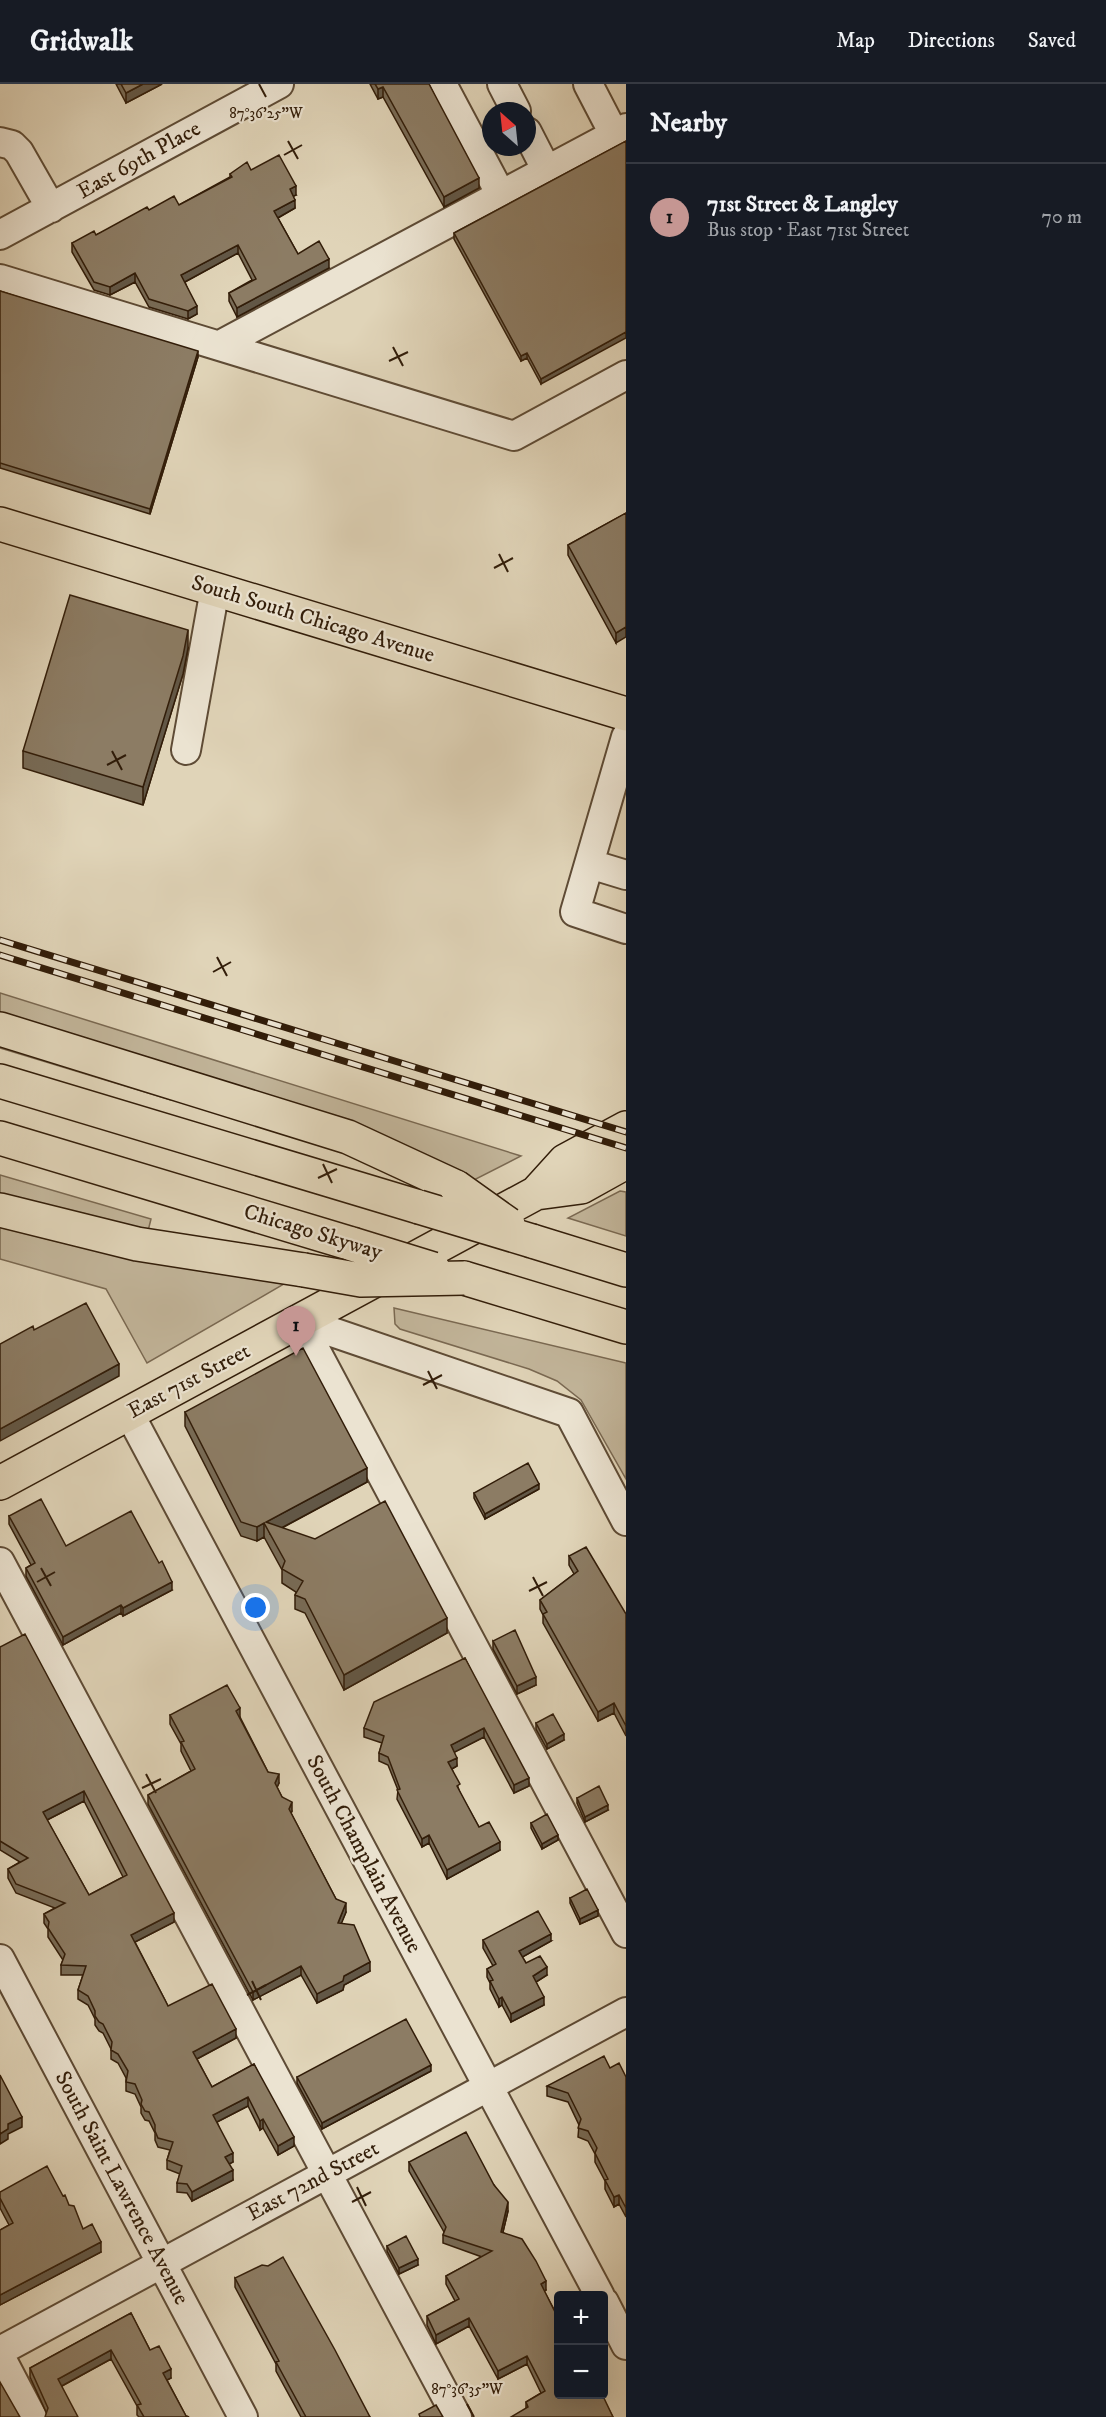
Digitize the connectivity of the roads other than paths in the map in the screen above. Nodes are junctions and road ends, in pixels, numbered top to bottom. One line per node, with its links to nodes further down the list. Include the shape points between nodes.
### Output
1 (279, 84): 11 (street, East 69th Place)
2 (442, 84): 10 (street)
3 (502, 84): 5 (street)
4 (588, 84): 6 (street)
5 (511, 102)
6 (620, 131): 9 (street)
7 (0, 142): 11 (street, via 19,152)
8 (536, 150): 9 (street)
9 (547, 171): 10 (street)
10 (501, 195): 14 (street)
11 (51, 208): 12 (street, East 69th Place)
12 (0, 235)
13 (0, 279): 14 (street)
14 (220, 345): 15 (street, via 514,436)
15 (626, 375)
16 (0, 524): 17 (main road, South South Chicago Avenue)
17 (215, 590): 18 (main road, South South Chicago Avenue); 20 (street)
18 (626, 714)
19 (626, 737): 21 (street)
20 (186, 750)
21 (590, 864): 22 (street); 23 (street, via 575,912)
22 (626, 875)
23 (626, 928)
24 (0, 1029): 31 (main road, bridge, via 348,1137 456,1187)
25 (0, 1081): 31 (main road, bridge)
26 (626, 1128): 29 (main road, East 71st Street, via 565,1161)
27 (0, 1138): 33 (main road, Chicago Skyway, bridge)
28 (626, 1162): 29 (main road, East 71st Street, via 581,1187)
29 (536, 1193): 34 (main road, East 71st Street)
30 (0, 1210): 33 (main road, bridge, via 137,1244 361,1280)
31 (532, 1241): 32 (main road)
32 (626, 1269)
33 (464, 1278): 35 (main road, Chicago Skyway)
34 (300, 1321): 36 (main road, East 71st Street); 38 (street, via 569,1413); 40 (street)
35 (626, 1327)
36 (129, 1413): 37 (main road, East 71st Street); 43 (street, South Champlain Avenue)
37 (0, 1483)
38 (626, 1521)
39 (0, 1562): 44 (street)
40 (626, 1933)
41 (0, 1959): 45 (street, South Saint Lawrence Avenue)
42 (626, 2012): 43 (street, East 72nd Street)
43 (488, 2086): 44 (street, East 72nd Street); 46 (street, South Champlain Avenue)
44 (327, 2174): 45 (street, East 72nd Street); 53 (street)
45 (161, 2263): 49 (street, East 72nd Street); 52 (street, South Saint Lawrence Avenue)
46 (598, 2291)
47 (608, 2311): 48 (street)
48 (626, 2345)
49 (0, 2350)
50 (0, 2356): 51 (street)
51 (32, 2417)
52 (243, 2417)
53 (457, 2417)

